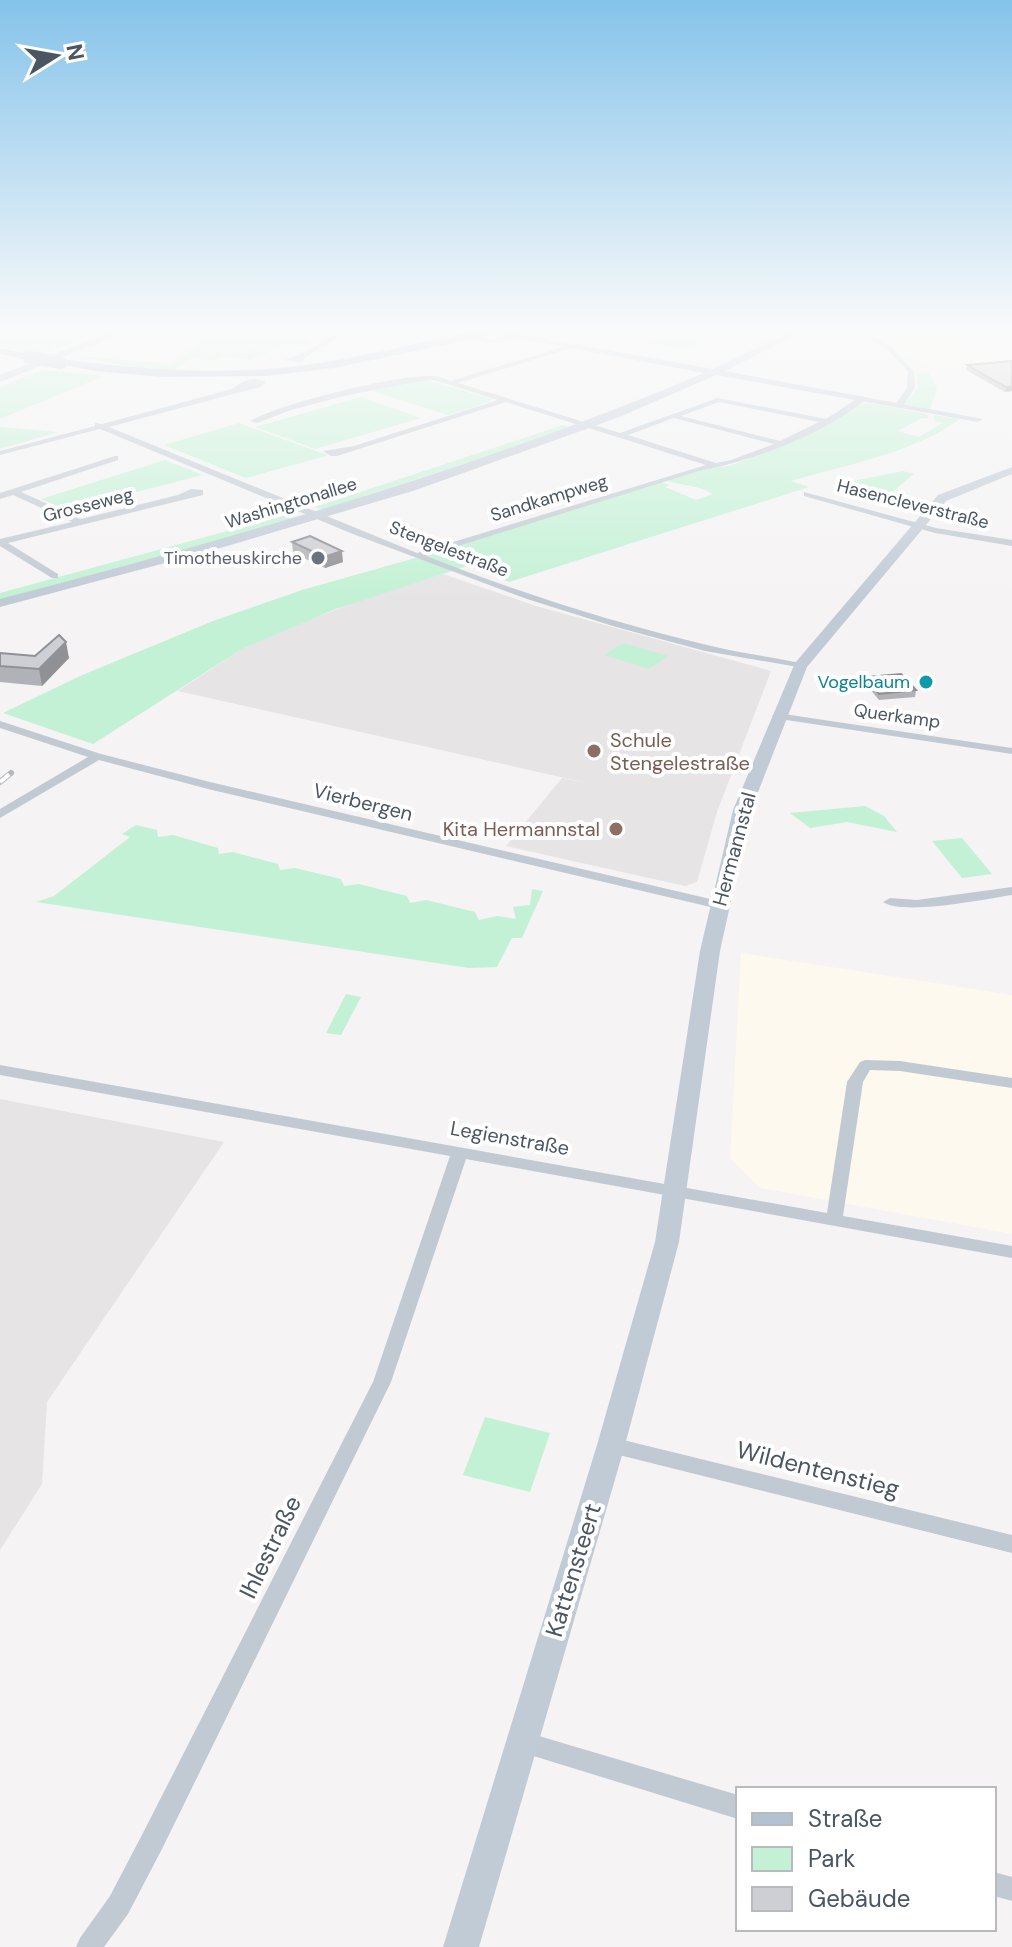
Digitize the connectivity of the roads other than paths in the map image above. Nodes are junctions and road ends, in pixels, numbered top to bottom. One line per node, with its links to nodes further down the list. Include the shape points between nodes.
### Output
1 (126, 418): 16 (street)
2 (266, 418): 14 (street)
3 (450, 418): 20 (street)
4 (564, 418): 13 (street)
5 (576, 418): 13 (street, Washingtonallee)
6 (604, 418): 17 (street, Washingtonallee)
7 (668, 418): 18 (street)
8 (680, 418): 19 (street)
9 (811, 418): 15 (street)
10 (832, 418): 15 (street, Sandkampweg)
11 (972, 418): 12 (street)
12 (978, 419)
13 (571, 420): 17 (street); 29 (street, Washingtonallee)
14 (254, 421)
15 (827, 421): 19 (street, Sandkampweg)
16 (98, 425): 21 (street); 29 (street, Stengelestraße)
17 (586, 425): 18 (street); 30 (street, Washingtonallee)
18 (621, 436): 23 (street)
19 (780, 444): 23 (street, Sandkampweg)
20 (355, 448)
21 (0, 453)
22 (115, 458): 25 (street)
23 (713, 464): 35 (street, Sandkampweg)
24 (1012, 470): 32 (street, Hermannstal, via 942,498)
25 (12, 491): 27 (street); 31 (street)
26 (807, 494): 32 (street, Hasencleverstraße)
27 (0, 496)
28 (181, 497): 31 (street, Grosseweg)
29 (302, 509): 30 (street, Stengelestraße); 36 (street, Washingtonallee)
30 (317, 515): 35 (street, Stengelestraße); 38 (street, Washingtonallee)
31 (82, 523): 33 (street, Grosseweg)
32 (919, 524): 34 (street, Hasencleverstraße); 39 (street, Hermannstal)
33 (1, 542): 36 (street)
34 (1012, 543)
35 (419, 555): 39 (street, Stengelestraße, via 594,616)
36 (55, 576): 37 (street, Washingtonallee)
37 (0, 590)
38 (0, 603)
39 (800, 666): 40 (street, Hermannstal)
40 (777, 716): 42 (street, Querkamp); 47 (street, Hermannstal, via 742,810)
41 (0, 724): 43 (street, Vierbergen)
42 (1012, 751)
43 (97, 756): 44 (street); 47 (street, Vierbergen)
44 (0, 814)
45 (1012, 891): 46 (street, via 917,904)
46 (890, 902)
47 (719, 905): 51 (street, Hermannstal)
48 (0, 1070): 50 (street, Legienstraße)
49 (1012, 1083): 52 (street, via 865,1065 855,1082)
50 (460, 1152): 51 (street, Legienstraße); 58 (street, Ihlestraße, via 382,1382 153,1840 119,1905)
51 (675, 1190): 52 (street, Legienstraße); 54 (street, Kattensteert, via 667,1242)
52 (834, 1220): 53 (street, Legienstraße)
53 (1012, 1252)
54 (611, 1445): 55 (street, Wildentenstieg); 56 (street, Kattensteert)
55 (1012, 1544)
56 (522, 1742): 57 (street); 59 (street, Kattensteert)
57 (736, 1806)
58 (89, 1947)
59 (461, 1947)

